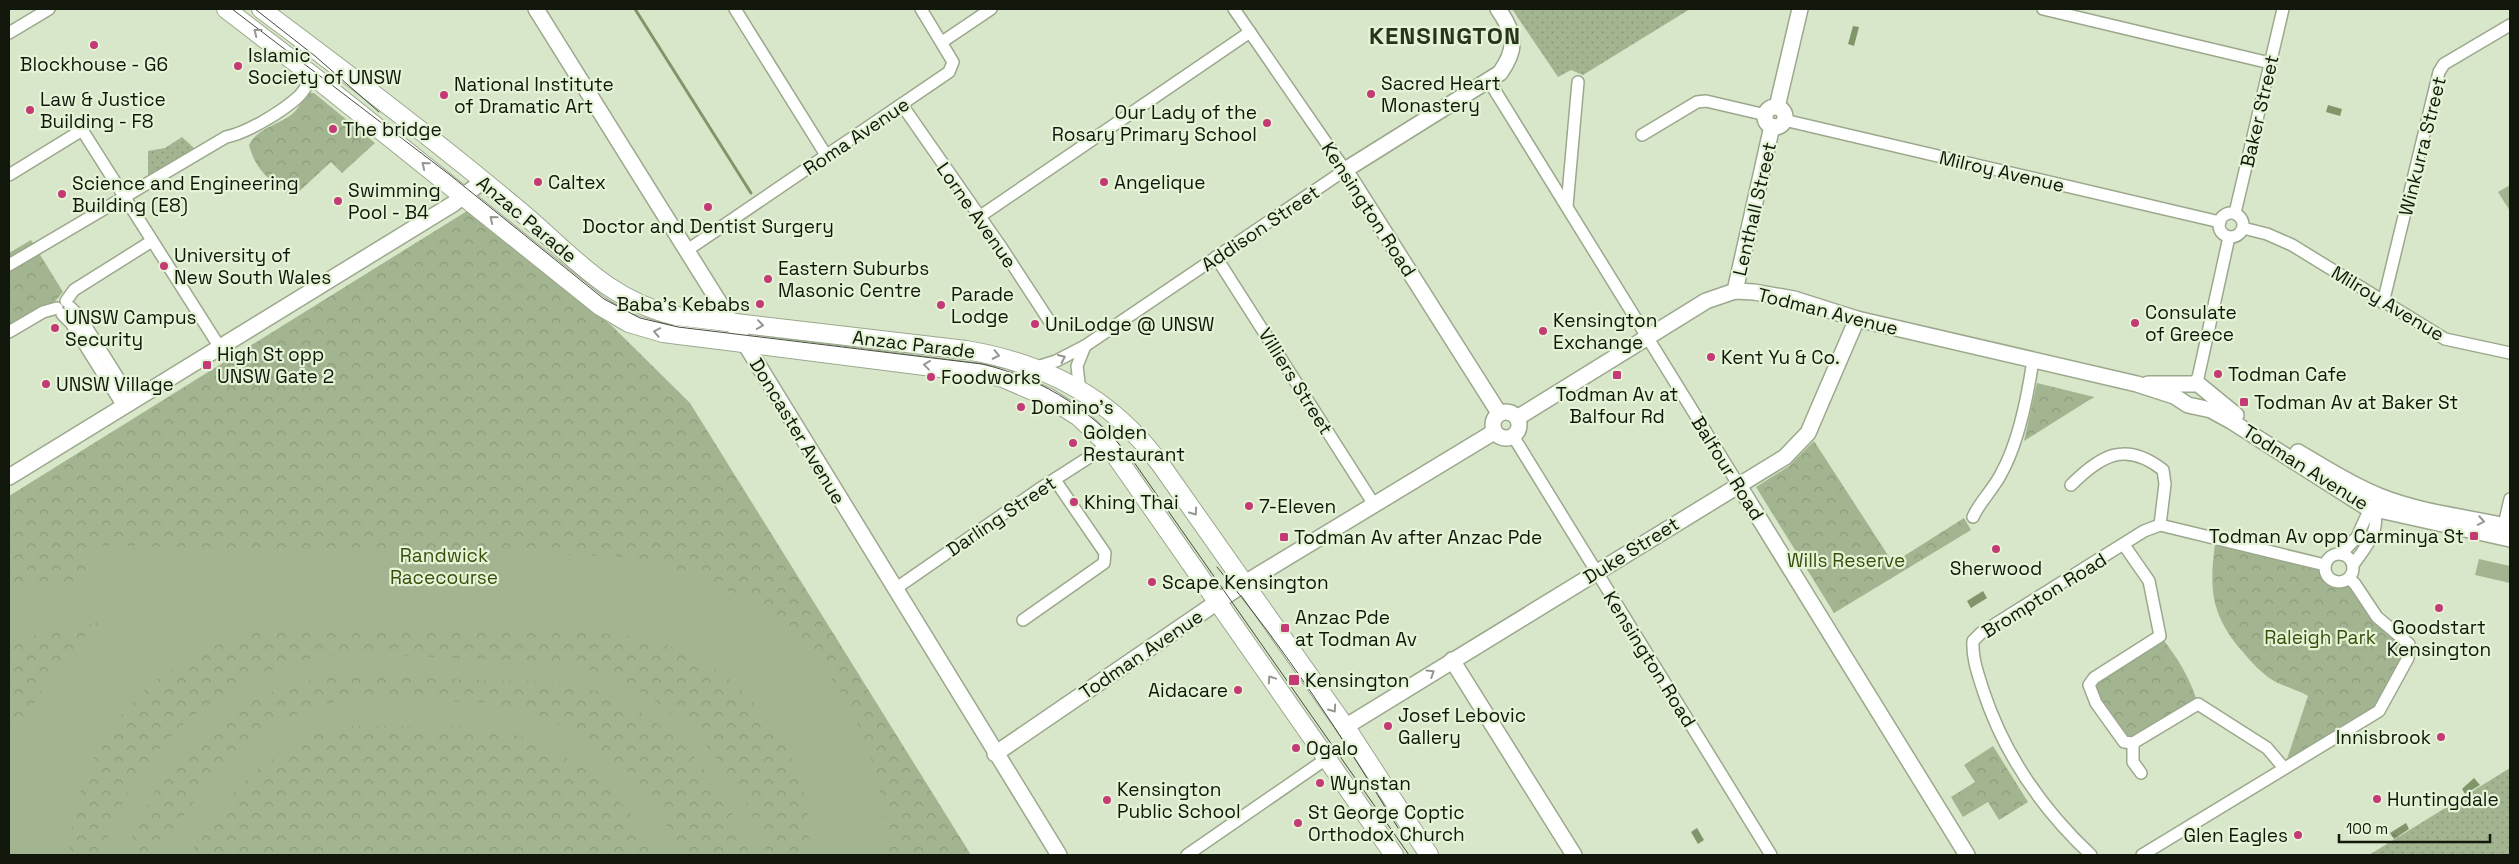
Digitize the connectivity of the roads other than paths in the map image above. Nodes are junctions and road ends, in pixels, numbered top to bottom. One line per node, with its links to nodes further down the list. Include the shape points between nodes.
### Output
1 (49, 9): 15 (street)
2 (226, 9): 18 (main road, Anzac Parade, one-way to 2)
3 (261, 9): 27 (main road, Anzac Parade, via 324,54)
4 (536, 9): 37 (street, Doncaster Avenue)
5 (736, 9): 24 (street)
6 (921, 9): 16 (street)
7 (990, 9): 16 (street)
8 (1234, 9): 14 (street, Kensington Road)
9 (1498, 9): 19 (street, Addison Street, via 1510,30 1512,54 1500,73)
10 (1800, 9): 22 (street, Lenthall Street)
11 (2043, 9): 17 (street)
12 (2283, 9): 17 (street, Baker Street)
13 (2510, 26): 41 (street, Winkurra Street, via 2444,64 2439,72)
14 (1250, 32): 25 (street, Kensington Road); 32 (street)
15 (9, 34)
16 (942, 42): 21 (street, Roma Avenue, via 953,62 949,72)
17 (2270, 62): 31 (street, Baker Street)
18 (313, 76): 28 (main road, Anzac Parade, one-way to 18); 29 (street, via 299,96 286,106)
19 (1489, 81): 25 (street, Addison Street); 30 (street, Balfour Road)
20 (1578, 82): 30 (street)
21 (902, 105): 24 (street, Roma Avenue); 32 (street, Lorne Avenue)
22 (1775, 117): 23 (street, Milroy Avenue, via 1706,101 1697,102); 33 (street, Milroy Avenue); 40 (street, Lenthall Street)
23 (1642, 135)
24 (826, 155): 37 (street, Roma Avenue)
25 (1345, 170): 38 (street, Addison Street); 59 (street, Kensington Road)
26 (9, 175): 29 (street, via 78,132 84,133)
27 (483, 181): 28 (street); 44 (main road, Anzac Parade, via 602,284 622,297 676,316)
28 (463, 196): 48 (main road, Anzac Parade, one-way to 28, via 663,333 620,319); 49 (street)
29 (124, 197): 36 (street); 39 (street)
30 (1567, 206): 47 (street, Balfour Road)
31 (2235, 213): 33 (street, via 2224,216); 34 (street, via 2241,217)
32 (979, 217): 45 (street, Lorne Avenue)
33 (2220, 222): 35 (street, via 2220,230)
34 (2243, 228): 35 (street, via 2239,234); 41 (street, Milroy Avenue, via 2292,245)
35 (2229, 237): 55 (street, via 2198,378)
36 (152, 241): 42 (street, via 74,290); 49 (street)
37 (686, 251): 44 (street, Doncaster Avenue)
38 (1216, 257): 50 (street, Addison Street); 70 (street, Villiers Street)
39 (9, 265)
40 (1735, 292): 43 (street, Todman Avenue, via 1794,299); 47 (street, Todman Avenue, via 1706,302)
41 (2383, 303): 51 (street, Milroy Avenue, via 2445,339)
42 (64, 308): 46 (street, via 43,312); 57 (street)
43 (1856, 319): 52 (street, Todman Avenue); 67 (street, Duke Street, via 1808,433 1785,456)
44 (729, 320): 48 (street, Doncaster Avenue); 53 (main road, Anzac Parade, one-way to 53, via 966,350)
45 (1052, 326)
46 (9, 332)
47 (1647, 337): 60 (street, Todman Avenue); 67 (street, Balfour Road)
48 (743, 342): 63 (main road, Anzac Parade, one-way to 48, via 1090,426 1064,407 1003,378 956,368); 83 (street, Doncaster Avenue)
49 (219, 346): 57 (street)
50 (1085, 346): 53 (street, Addison Street, one-way to 50); 56 (street, via 1077,366)
51 (2510, 353)
52 (2033, 360): 54 (street, Todman Avenue); 73 (street, via 2013,445 2004,469)
53 (1037, 367): 56 (main road, Anzac Parade)
54 (2137, 384): 55 (street, Todman Avenue); 58 (street, Todman Avenue, via 2174,396)
55 (2194, 384): 58 (street, via 2180,396); 58 (street, via 2203,399); 65 (street, Todman Avenue, via 2228,410)
56 (1080, 391): 82 (main road, Anzac Parade, one-way to 82, via 1118,418 1149,448)
57 (127, 403): 64 (street)
58 (2188, 405): 72 (street, Todman Avenue, via 2211,410 2231,421 2350,498)
59 (1499, 414): 60 (street, via 1507,412); 61 (street, via 1493,420)
60 (1517, 418): 62 (street, via 1519,426)
61 (1494, 432): 62 (street, via 1501,438); 70 (street, Todman Avenue)
62 (1513, 436): 80 (street, Kensington Road)
63 (1108, 445): 66 (street, Darling Street); 84 (main road, Anzac Parade)
64 (9, 477)
65 (2344, 479): 71 (street, Todman Avenue, via 2378,496); 72 (street, via 2353,490 2371,500)
66 (1054, 480): 83 (street, Darling Street); 85 (street, via 1105,553 1104,563)
67 (1738, 484): 80 (street, Duke Street); 99 (street, Balfour Road)
68 (2071, 485): 74 (street, via 2088,468 2109,455 2127,454 2156,465 2162,470 2164,484)
69 (2510, 499): 75 (street)
70 (1375, 506): 82 (street, Todman Avenue)
71 (2418, 508): 72 (street, via 2407,510 2388,505); 75 (street, Todman Avenue, one-way to 75)
72 (2375, 510): 75 (street, Todman Avenue); 77 (street); 79 (street, via 2377,522 2371,538)
73 (1973, 517)
74 (2160, 525): 76 (street, Brompton Road, via 2144,531); 78 (street)
75 (2508, 530)
76 (2124, 545): 88 (street, via 2149,582 2160,636 2094,678 2089,686 2096,703 2124,742); 100 (street, Brompton Road, via 1972,641 1972,652 1990,711 2018,768 2060,824)
77 (2341, 554): 78 (street, via 2331,556); 79 (street, via 2351,559)
78 (2325, 565): 81 (street, via 2327,575 2333,581)
79 (2353, 565): 81 (street)
80 (1596, 572): 86 (street, Duke Street); 98 (street, Kensington Road)
81 (2349, 578): 91 (street, via 2377,618 2409,644 2408,658 2379,711)
82 (1245, 583): 84 (street, Todman Avenue); 87 (main road, Anzac Parade, one-way to 87)
83 (894, 588): 89 (street, Doncaster Avenue)
84 (1218, 602): 89 (street, Todman Avenue); 90 (main road, Anzac Parade, one-way to 84)
85 (1023, 620)
86 (1452, 660): 87 (street, Duke Street, one-way to 86); 97 (street)
87 (1346, 727): 96 (main road, Anzac Parade)
88 (2133, 743): 91 (street, via 2198,704 2267,748); 92 (street, via 2134,762)
89 (995, 754): 93 (street, Doncaster Avenue)
90 (1326, 759): 94 (street); 95 (main road, Anzac Parade)
91 (2284, 768): 101 (street)
92 (2141, 773)
93 (1059, 855)
94 (1187, 855)
95 (1394, 855)
96 (1429, 855)
97 (1574, 855)
98 (1771, 855)
99 (1967, 855)
100 (2091, 855)
101 (2142, 855)

